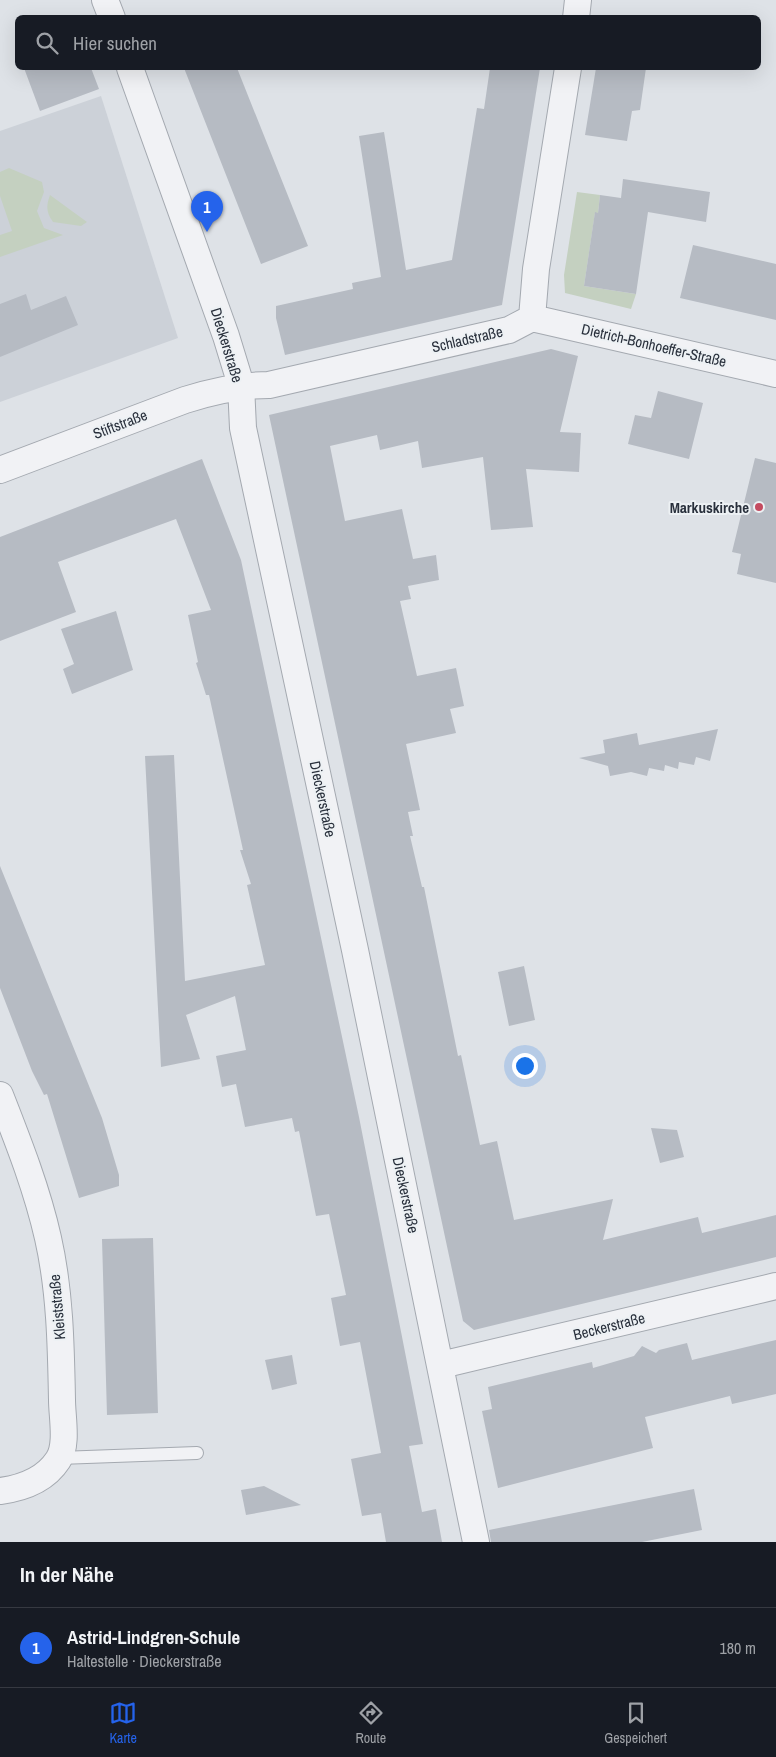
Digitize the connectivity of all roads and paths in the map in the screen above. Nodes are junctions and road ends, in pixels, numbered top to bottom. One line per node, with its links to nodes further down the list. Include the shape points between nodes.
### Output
1 (106, 0): 3 (street)
2 (578, 0): 4 (street)
3 (111, 15)
4 (576, 15)
5 (131, 70): 9 (street, Dieckerstraße)
6 (568, 70): 7 (street, via 536,269)
7 (532, 318): 8 (street, Dietrich-Bonhoeffer-Straße); 9 (street, Schladstraße, via 509,330 269,385)
8 (776, 374)
9 (241, 385): 10 (street, Stiftstraße, via 185,400); 13 (street, Dieckerstraße, via 243,428)
10 (0, 470)
11 (0, 1095): 15 (street, Kleiststraße, via 40,1209 53,1266 61,1350 62,1447)
12 (776, 1286): 13 (street, Beckerstraße)
13 (441, 1365): 17 (street, Dieckerstraße)
14 (197, 1453): 15 (lane)
15 (59, 1458): 16 (street, via 30,1483)
16 (0, 1491)
17 (476, 1542)

